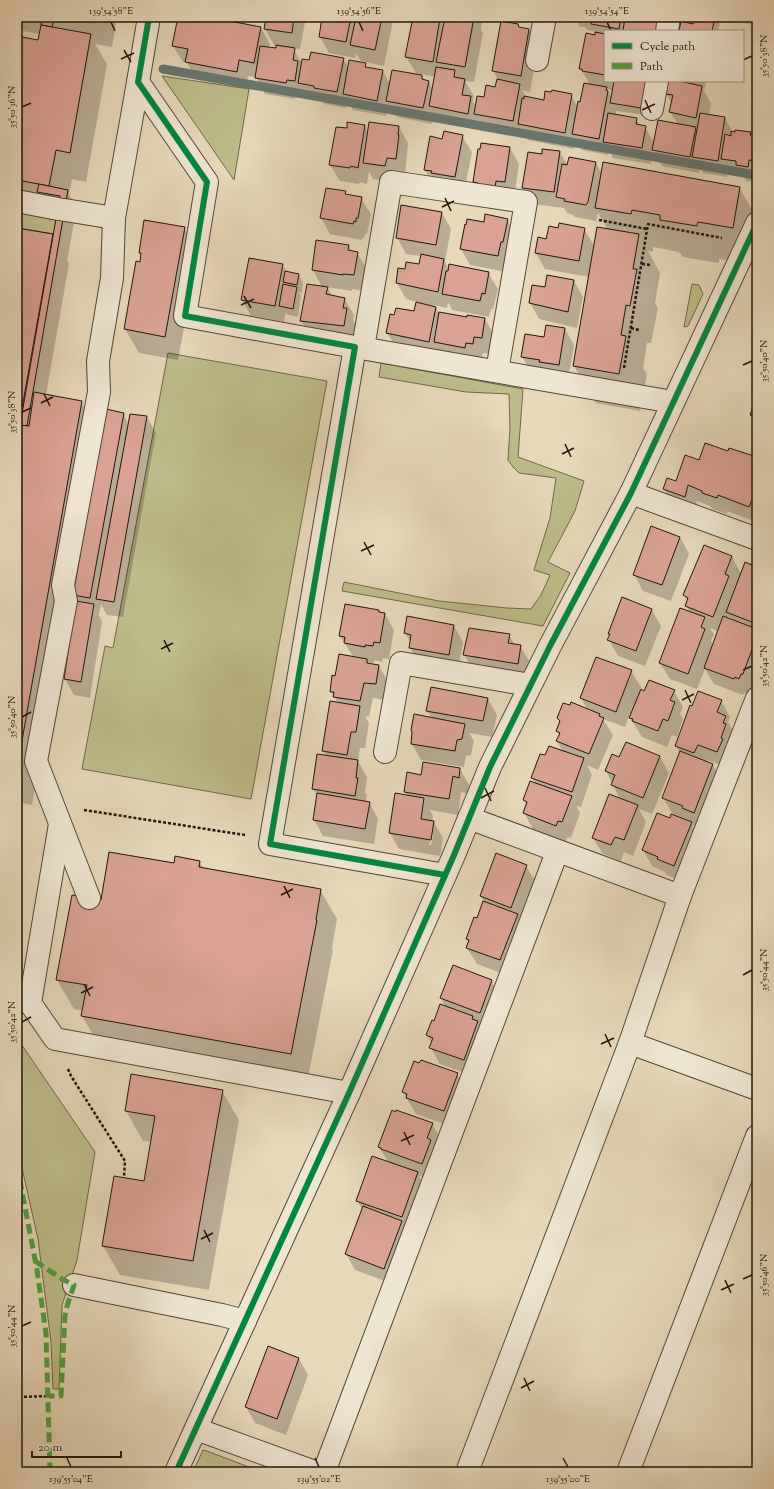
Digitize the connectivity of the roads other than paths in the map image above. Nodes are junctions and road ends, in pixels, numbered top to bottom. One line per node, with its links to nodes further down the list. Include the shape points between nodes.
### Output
1 (149, 17): 6 (street)
2 (544, 17): 5 (street)
3 (669, 17): 4 (street)
4 (667, 30)
5 (537, 60)
6 (138, 82): 10 (street); 12 (street, via 208,182 185,316)
7 (657, 82): 8 (street)
8 (652, 109)
9 (17, 201): 10 (street)
10 (114, 218): 20 (street, via 112,278 98,361 99,392 63,585 66,601 36,761)
11 (757, 223): 14 (street)
12 (359, 347): 13 (street); 13 (street, via 392,182 526,202); 23 (street, via 270,844)
13 (497, 371): 14 (street)
14 (673, 402): 15 (street)
15 (631, 493): 16 (street); 17 (street)
16 (757, 539)
17 (530, 685): 19 (street, via 401,663); 21 (street, via 490,767)
18 (757, 698): 24 (street)
19 (385, 752)
20 (57, 814): 25 (street); 28 (street, via 30,1003 55,1039)
21 (469, 818): 22 (street); 23 (street)
22 (557, 852): 24 (street); 35 (street)
23 (445, 875): 28 (street)
24 (680, 896): 26 (street)
25 (89, 898)
26 (630, 1043): 27 (street); 36 (street)
27 (757, 1089)
28 (349, 1093): 31 (street)
29 (757, 1136): 37 (street)
30 (74, 1285): 31 (street)
31 (245, 1321): 32 (street)
32 (196, 1429): 33 (street); 34 (street)
33 (176, 1472)
34 (315, 1472)
35 (324, 1472)
36 (467, 1472)
37 (628, 1472)

